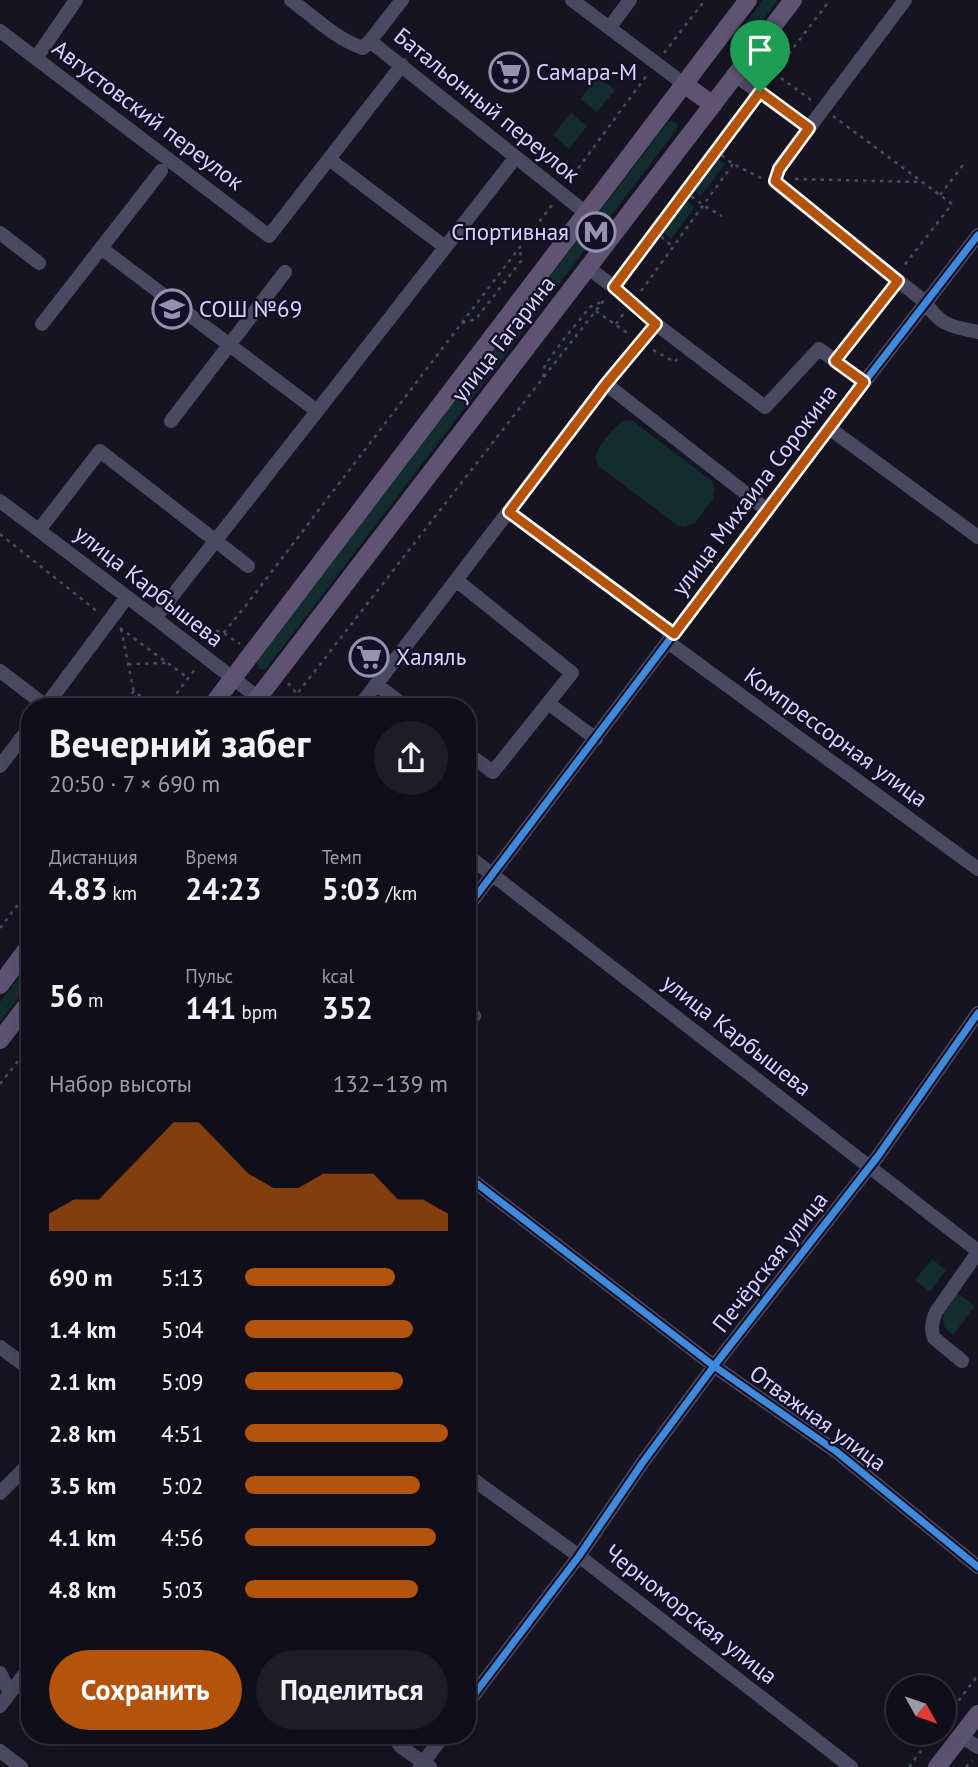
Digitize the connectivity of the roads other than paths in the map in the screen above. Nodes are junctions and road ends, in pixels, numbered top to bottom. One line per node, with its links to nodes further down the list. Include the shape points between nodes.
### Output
1 (76, 0): 12 (street)
2 (291, 0): 11 (street, Батальонный переулок, via 337,36 363,48)
3 (402, 0): 11 (street)
4 (572, 0): 9 (street)
5 (630, 0): 9 (street)
6 (748, 0): 15 (main road, улица Гагарина)
7 (793, 0): 14 (main road, улица Гагарина)
8 (905, 0): 17 (street)
9 (609, 28): 15 (street)
10 (0, 31): 12 (street, Августовский переулок)
11 (370, 41): 13 (street, Батальонный переулок)
12 (36, 58): 19 (street, Августовский переулок, via 269,236)
13 (402, 65): 18 (street, Батальонный переулок); 19 (street)
14 (736, 75): 16 (main road, улица Гагарина); 17 (street)
15 (684, 84): 16 (main road); 21 (main road, улица Гагарина)
16 (713, 104): 27 (main road, улица Гагарина)
17 (809, 128): 29 (street, via 775,181)
18 (516, 157): 21 (street, Батальонный переулок); 24 (street)
19 (328, 159): 24 (street)
20 (161, 171): 25 (street)
21 (586, 213): 51 (main road, улица Гагарина)
22 (0, 233): 26 (street)
23 (978, 235): 29 (street, улица Михаила Сорокина)
24 (445, 247): 36 (street)
25 (101, 248): 30 (street); 33 (street)
26 (39, 263)
27 (588, 268): 31 (street); 57 (main road, улица Гагарина)
28 (285, 272): 33 (street)
29 (925, 302): 32 (street, via 940,321); 34 (street, улица Михаила Сорокина)
30 (42, 324)
31 (656, 324): 34 (street, via 765,407 819,349); 35 (street)
32 (978, 332)
33 (229, 345): 36 (street); 37 (street)
34 (864, 382): 38 (street, улица Михаила Сорокина)
35 (606, 384): 40 (street); 41 (street)
36 (317, 411): 44 (street)
37 (171, 421)
38 (829, 428): 40 (street, улица Михаила Сорокина); 43 (street)
39 (0, 501): 42 (street, улица Карбышева)
40 (767, 510): 49 (street, улица Михаила Сорокина)
41 (509, 512): 46 (street); 49 (street, Компрессорная улица)
42 (39, 530): 44 (street, via 100,451); 47 (street, улица Карбышева)
43 (978, 537)
44 (216, 540): 45 (street); 48 (street)
45 (248, 566)
46 (456, 580): 52 (street); 60 (street, via 572,673)
47 (127, 597): 48 (street, улица Карбышева); 54 (street, via 115,625)
48 (155, 618): 51 (street, улица Карбышева)
49 (671, 638): 62 (street, улица Михаила Сорокина); 66 (street, Компрессорная улица)
50 (0, 671): 53 (street)
51 (232, 679): 55 (main road, улица Гагарина); 56 (street, улица Карбышева)
52 (376, 684): 58 (street); 59 (street)
53 (35, 698)
54 (52, 698)
55 (218, 698)
56 (253, 698)
57 (265, 698)
58 (366, 698)
59 (394, 698)
60 (548, 703): 62 (street); 63 (street, via 493,772)
61 (21, 739): 64 (street)
62 (596, 739): 67 (street, улица Михаила Сорокина)
63 (476, 760)
64 (0, 766)
65 (476, 862): 67 (street, улица Карбышева)
66 (978, 869)
67 (494, 875): 68 (street, улица Михаила Сорокина); 74 (street, улица Карбышева)
68 (476, 897)
69 (21, 957): 70 (main road)
70 (0, 985)
71 (21, 1013): 73 (main road)
72 (978, 1013): 74 (street, Печёрская улица)
73 (0, 1040)
74 (869, 1166): 76 (street, улица Карбышева); 80 (street, Печёрская улица)
75 (476, 1183): 80 (street, Отважная улица)
76 (978, 1252): 78 (street, via 936,1312 931,1327 937,1342)
77 (0, 1347): 79 (street)
78 (962, 1361)
79 (21, 1362)
80 (714, 1366): 84 (street, Печёрская улица); 85 (street, Отважная улица, via 837,1452)
81 (21, 1472): 83 (street)
82 (476, 1482): 84 (street, Черноморская улица)
83 (0, 1493)
84 (579, 1556): 88 (street, Печёрская улица); 99 (street, Черноморская улица)
85 (978, 1567)
86 (0, 1673): 89 (street)
87 (21, 1679): 89 (street)
88 (476, 1692)
89 (10, 1693): 90 (street)
90 (0, 1706)
91 (978, 1714): 92 (main road)
92 (961, 1736): 95 (street); 100 (main road)
93 (399, 1744): 97 (street)
94 (438, 1744): 97 (street)
95 (978, 1747)
96 (0, 1751): 98 (street)
97 (425, 1765)
98 (21, 1767)
99 (851, 1767)
100 (937, 1767)

